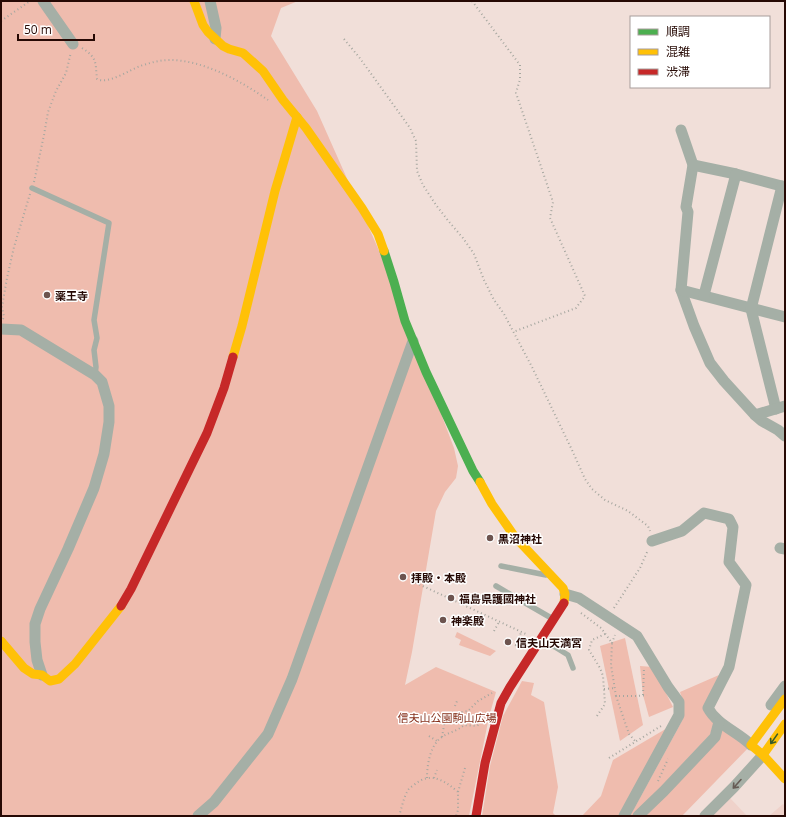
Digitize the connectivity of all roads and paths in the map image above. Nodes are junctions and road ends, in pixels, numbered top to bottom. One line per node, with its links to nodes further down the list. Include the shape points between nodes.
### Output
1 (30, 1): 6 (path)
2 (43, 1): 9 (street)
3 (194, 1): 7 (street, via 203,25)
4 (210, 1): 7 (street)
5 (472, 1): 25 (path, via 520,65 516,93 553,202 550,218 585,296 576,308)
6 (1, 21)
7 (216, 39): 11 (street, via 223,46 243,53 263,71)
8 (344, 39): 25 (path, via 410,128 416,141 417,171 423,185 474,254 494,300)
9 (73, 44): 10 (path, via 84,49 93,58 97,79 100,81 110,80 159,61 190,62 233,78); 16 (path, via 66,73 48,112)
10 (273, 105)
11 (297, 118): 26 (street, via 378,234); 51 (street, via 275,191 242,326 224,388 207,433 121,607 76,664 59,679 50,681)
12 (681, 130): 13 (street)
13 (693, 165): 14 (street); 17 (street, via 686,207 688,212)
14 (736, 174): 15 (street); 20 (street)
15 (784, 187): 22 (street)
16 (32, 188): 19 (path, via 14,247); 27 (lane, via 109,223 94,320 97,338 94,350)
17 (681, 290): 20 (street); 29 (street, via 710,363)
18 (1, 293): 19 (path)
19 (4, 294): 21 (path)
20 (704, 296): 22 (street)
21 (2, 307): 24 (path)
22 (751, 309): 23 (street); 28 (street)
23 (785, 317)
24 (2, 325): 27 (street, via 21,330)
25 (513, 332): 31 (path, via 585,479 605,500 628,511 648,526)
26 (413, 341): 33 (street, via 484,491 515,537); 80 (street, via 292,679 268,734 214,802)
27 (95, 375): 51 (street, via 102,382 109,406 104,454 94,488 35,624 37,660)
28 (781, 407): 29 (street)
29 (755, 416): 30 (street)
30 (785, 436)
31 (652, 541): 38 (path, via 640,568); 65 (street, via 682,531 704,513 729,519 734,527 729,562 746,585 728,667 708,708)
32 (501, 566): 33 (lane)
33 (552, 576): 36 (street)
34 (412, 581): 40 (path)
35 (496, 586): 39 (lane)
36 (565, 594): 38 (street, via 579,598); 39 (street, via 566,602)
37 (584, 615): 44 (path)
38 (608, 618): 62 (street, via 637,636 679,702)
39 (554, 620): 46 (street)
40 (499, 622): 42 (path); 43 (path)
41 (618, 630): 47 (path)
42 (494, 631)
43 (521, 632): 46 (path); 48 (path, via 516,645)
44 (605, 634): 47 (path); 55 (path, via 592,640 589,650 600,668)
45 (1, 641): 51 (street, via 24,668 33,674)
46 (540, 641): 49 (lane, via 568,655); 53 (street)
47 (612, 642): 54 (path, via 611,665)
48 (524, 648)
49 (574, 668)
50 (644, 669): 56 (path)
51 (42, 675)
52 (785, 686): 71 (street)
53 (510, 687): 68 (path, via 490,693 468,711 456,713 445,720); 83 (street, via 501,703 496,720)
54 (615, 688): 55 (path); 58 (path)
55 (604, 689): 63 (path, via 605,704)
56 (643, 695): 57 (path); 58 (path)
57 (647, 695)
58 (616, 696): 70 (path, via 629,734)
59 (785, 699): 71 (street)
60 (457, 701): 61 (path)
61 (455, 706)
62 (679, 715): 70 (path); 84 (street)
63 (598, 716)
64 (483, 720): 68 (path, via 477,726 464,726)
65 (719, 722): 71 (street); 85 (street, via 715,737)
66 (785, 724): 72 (street, one-way to 72)
67 (429, 736): 69 (path)
68 (442, 737): 69 (path)
69 (437, 741): 77 (path, via 427,767)
70 (635, 741): 73 (path)
71 (748, 742): 72 (street)
72 (763, 755): 76 (street); 86 (street, one-way to 86)
73 (609, 758)
74 (465, 768): 79 (path)
75 (437, 770): 78 (path)
76 (783, 773)
77 (427, 778): 78 (path); 81 (path, via 407,791)
78 (434, 778): 79 (path, via 447,783)
79 (458, 792): 82 (path)
80 (198, 816)
81 (399, 816)
82 (456, 816)
83 (476, 816)
84 (624, 816)
85 (638, 816)
86 (705, 816)

